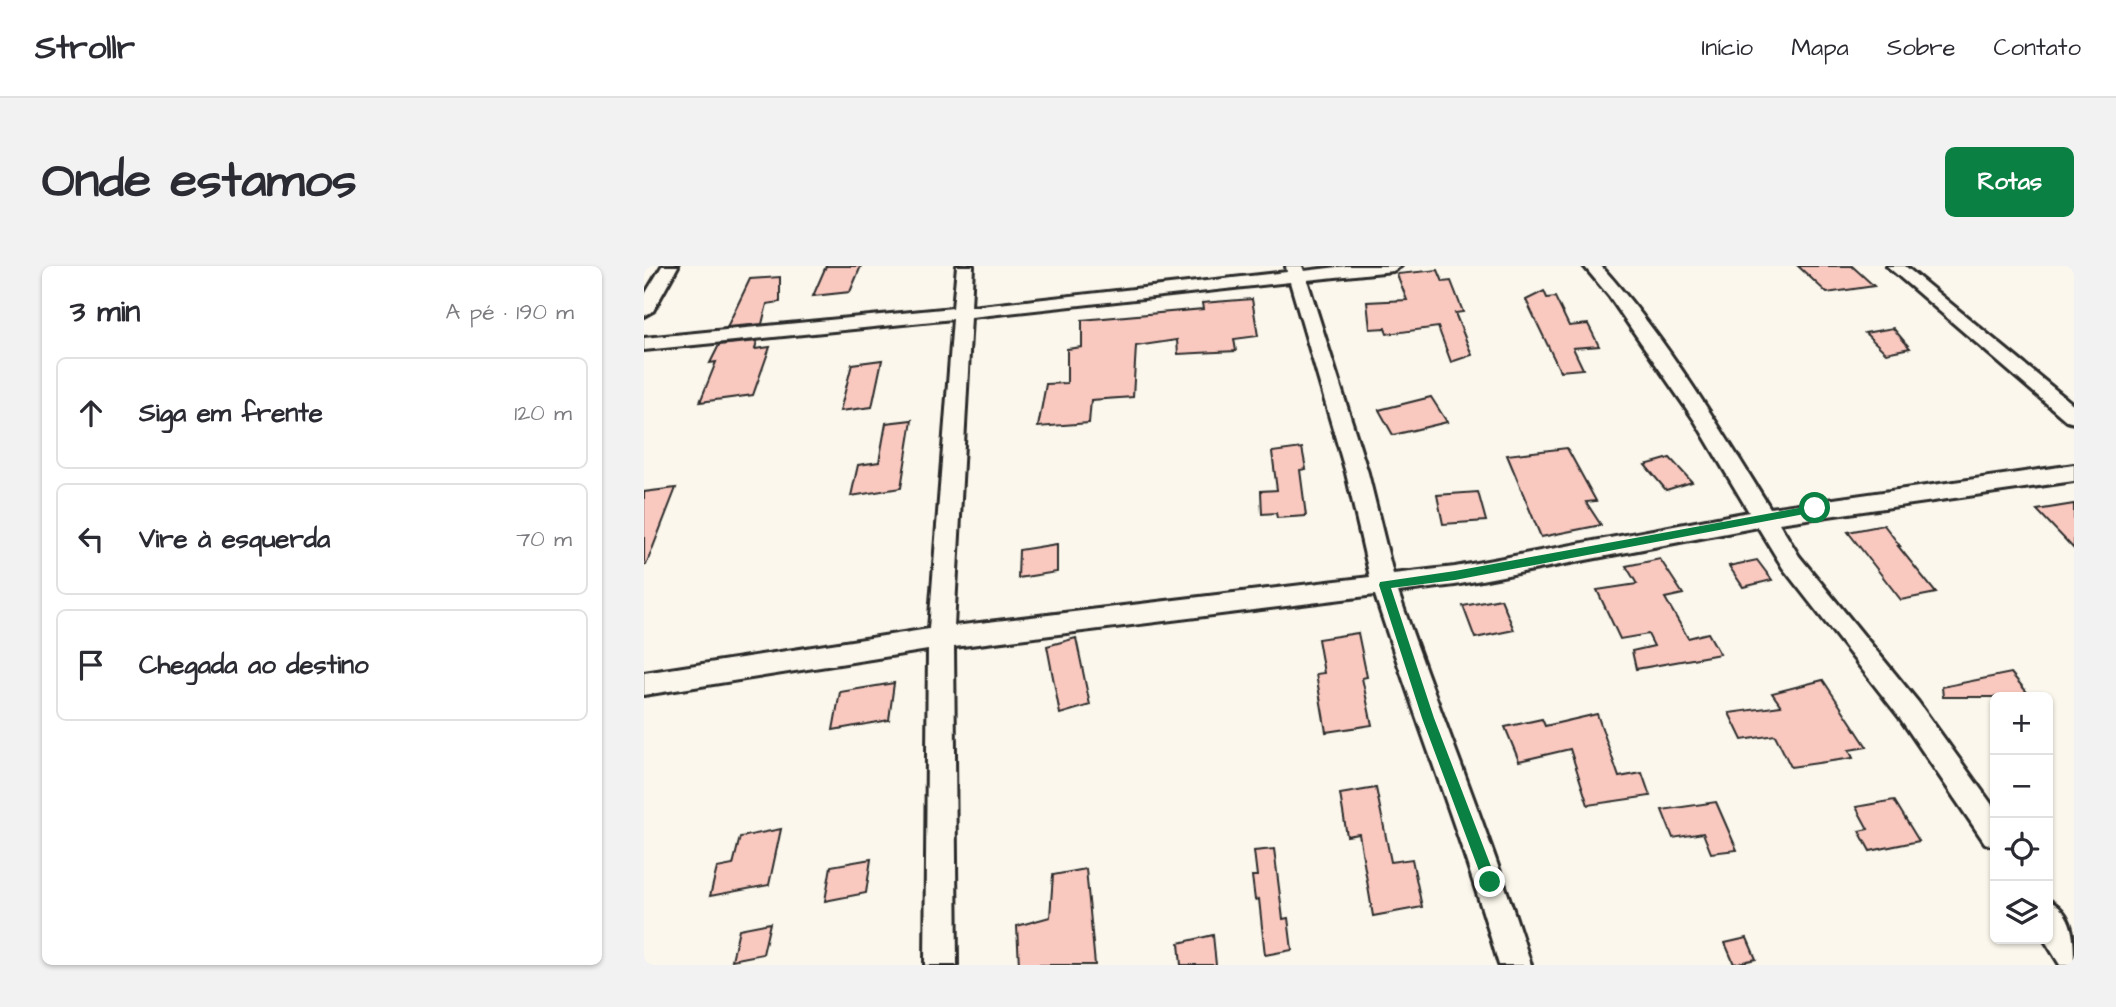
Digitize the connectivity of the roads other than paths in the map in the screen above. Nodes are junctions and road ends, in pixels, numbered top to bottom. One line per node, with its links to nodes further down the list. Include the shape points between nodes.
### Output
1 (670, 266): 7 (street)
2 (965, 266): 8 (street)
3 (1393, 266): 6 (street)
4 (1592, 266): 12 (street, via 1703,417)
5 (1895, 266): 10 (street)
6 (1295, 271): 8 (street); 13 (street, via 1357,473)
7 (644, 311)
8 (961, 313): 9 (street); 14 (street)
9 (644, 344)
10 (2074, 416)
11 (2074, 473): 12 (street, via 1815,508)
12 (1763, 520): 13 (street); 16 (street, via 1909,710)
13 (1384, 585): 14 (street); 20 (street)
14 (941, 638): 15 (street); 19 (street)
15 (644, 684)
16 (1990, 826)
17 (2053, 924): 18 (street)
18 (2074, 959)
19 (941, 965)
20 (1516, 965)

